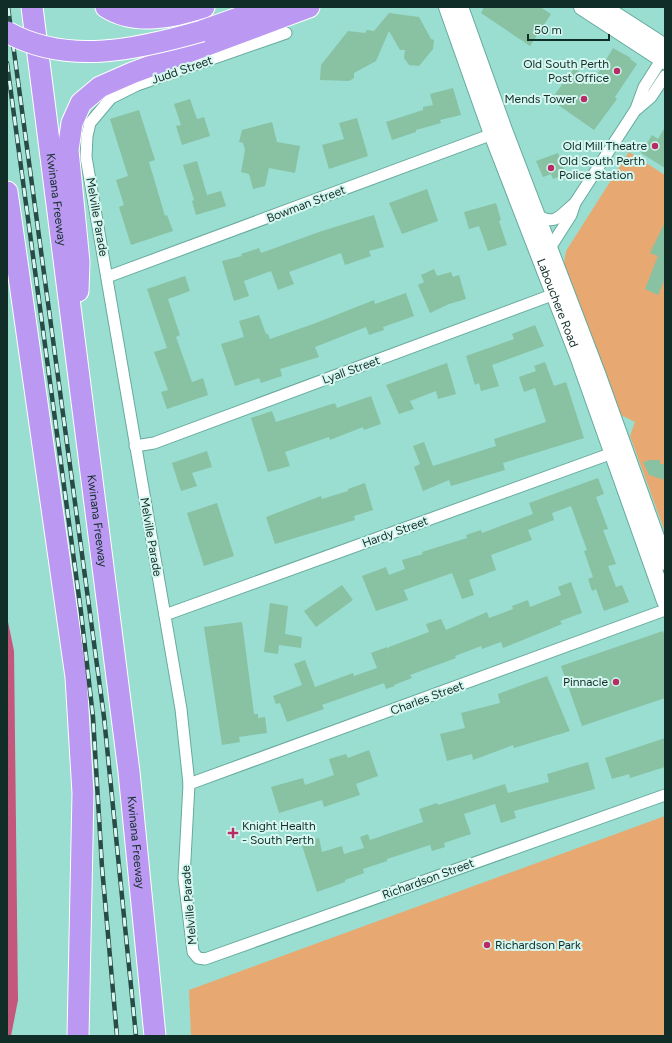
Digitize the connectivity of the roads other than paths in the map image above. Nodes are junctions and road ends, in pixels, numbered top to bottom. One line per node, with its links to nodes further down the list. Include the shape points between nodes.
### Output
1 (32, 7): 22 (highway, Kwinana Freeway)
2 (106, 7): 3 (highway, via 128,16 148,18 181,15)
3 (204, 7)
4 (269, 7): 10 (highway, bridge, via 202,31 158,43 117,50 72,52 30,43)
5 (309, 7): 22 (highway, via 132,73 100,87 81,103 72,123 68,150 79,262)
6 (447, 7): 16 (main road, Labouchere Road)
7 (460, 7): 16 (main road, Labouchere Road)
8 (582, 7): 12 (main road)
9 (603, 7): 12 (main road)
10 (7, 32)
11 (286, 33): 15 (street, Judd Street, via 137,85 111,98)
12 (664, 55): 14 (street, via 644,87)
13 (665, 76): 14 (street, via 651,96)
14 (636, 109): 18 (street)
15 (90, 123): 20 (street, Melville Parade, via 86,157)
16 (498, 132): 19 (main road, Labouchere Road); 19 (main road, Labouchere Road, via 536,214); 20 (street, Bowman Street)
17 (7, 192): 32 (highway, via 76,677 83,793)
18 (575, 203): 19 (street, via 558,219); 19 (street, via 571,215)
19 (543, 240): 21 (main road, Labouchere Road)
20 (107, 277): 23 (street, Melville Parade)
21 (560, 293): 23 (street, Lyall Street, via 162,440); 24 (main road, Labouchere Road)
22 (76, 352): 33 (highway, Kwinana Freeway, via 129,772)
23 (135, 446): 28 (street, Melville Parade)
24 (618, 451): 25 (main road, Labouchere Road); 26 (main road, Labouchere Road); 28 (street, Hardy Street)
25 (665, 562)
26 (665, 601)
27 (665, 610): 29 (street, Charles Street)
28 (165, 615): 29 (street, Melville Parade, via 181,709)
29 (189, 784): 31 (street, Melville Parade, via 184,878)
30 (665, 795): 31 (street, Richardson Street, via 205,959 198,958)
31 (193, 952)
32 (78, 1036)
33 (155, 1036)

